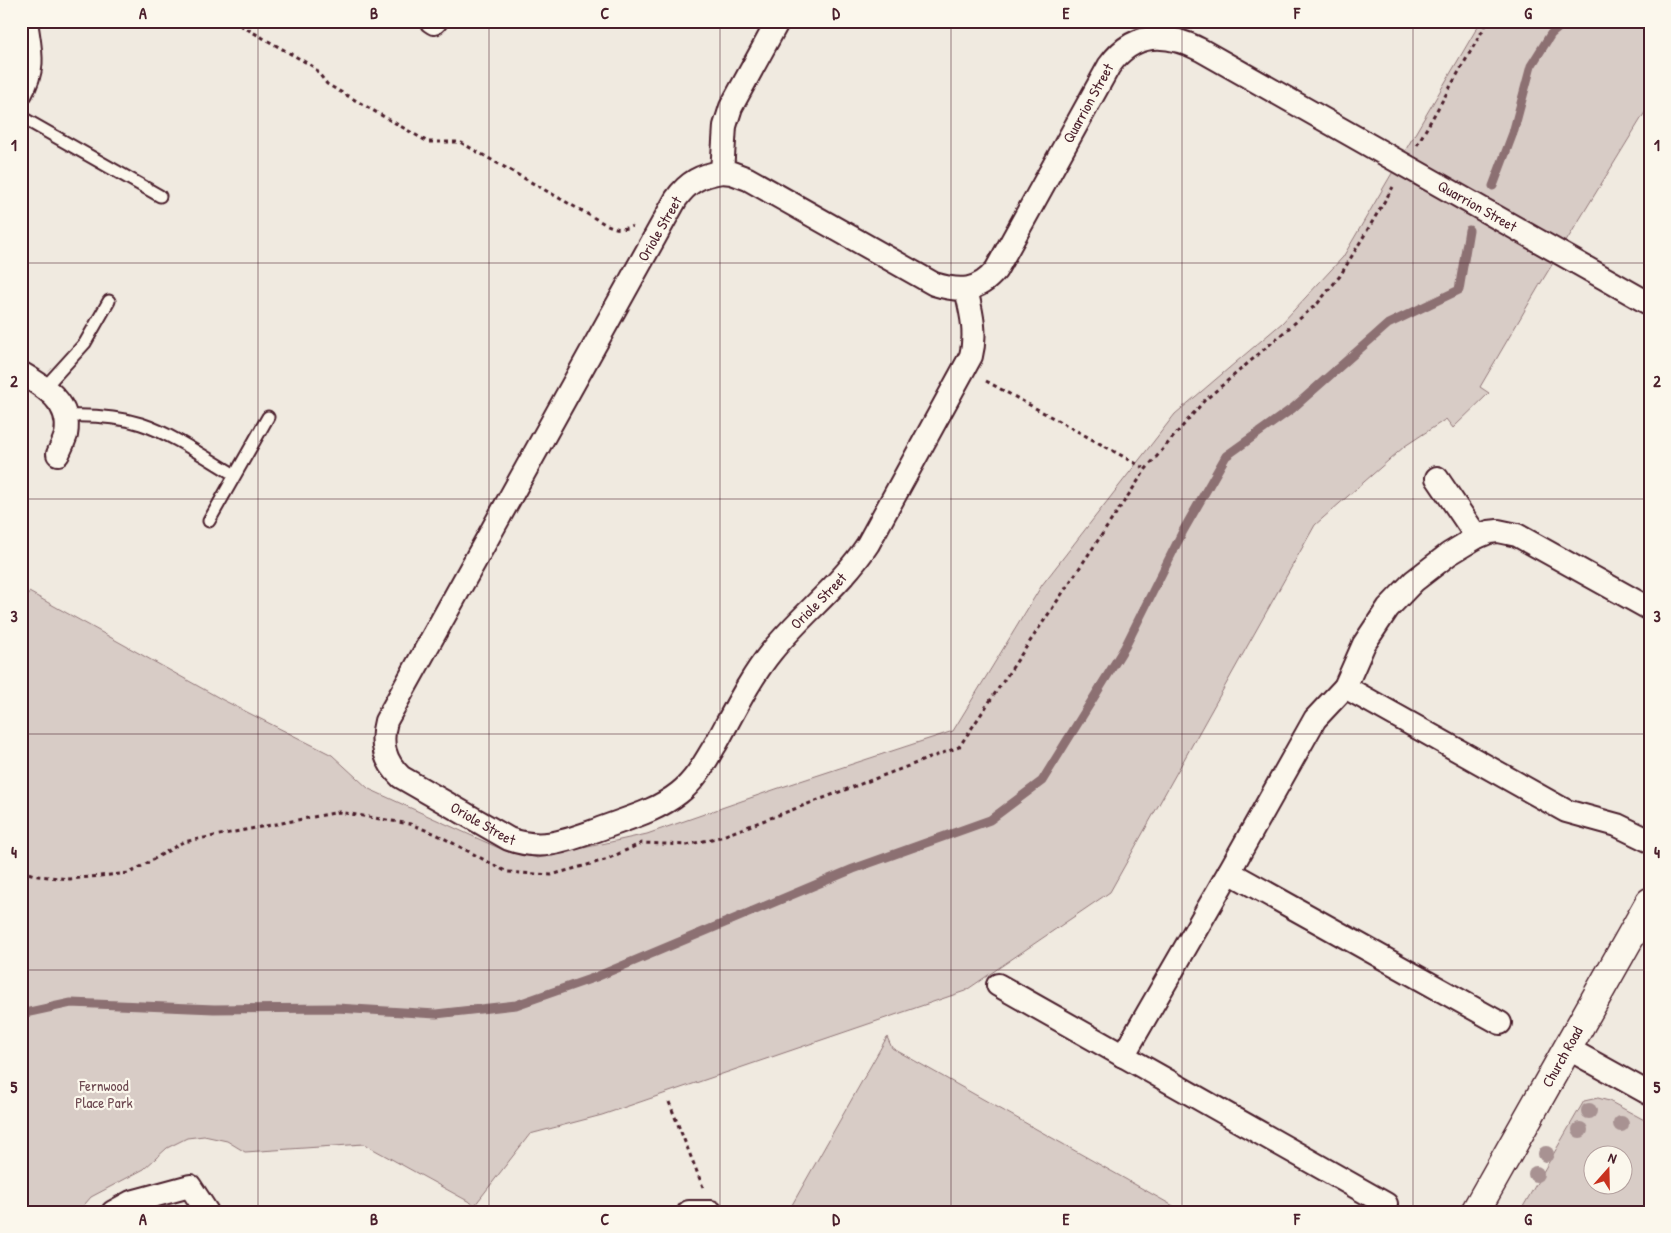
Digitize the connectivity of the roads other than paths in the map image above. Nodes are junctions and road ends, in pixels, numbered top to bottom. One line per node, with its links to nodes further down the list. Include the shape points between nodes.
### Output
1 (26, 21): 6 (street, via 32,56 30,74)
2 (431, 21): 3 (street)
3 (436, 21)
4 (778, 21): 8 (street, via 731,107)
5 (1150, 30): 10 (street, Quarrion Street, via 1117,54 1109,66 996,270 982,284); 12 (street, Quarrion Street, via 1186,43)
6 (21, 94)
7 (21, 117): 9 (lane)
8 (722, 172): 10 (street, via 748,179 923,278 945,287); 10 (street, Oriole Street, via 692,182 676,199 390,710 382,741 388,761 400,777 496,832 521,843 562,842 653,809 680,792 699,772 764,661 860,556 964,368 974,344)
9 (160, 196)
10 (966, 289)
11 (109, 301): 14 (lane, via 85,343)
12 (1650, 304)
13 (21, 373): 14 (street)
14 (45, 387): 15 (street, via 59,401)
15 (65, 416): 17 (street, via 66,435); 18 (lane, via 95,415 140,424)
16 (268, 417): 18 (lane)
17 (58, 454)
18 (235, 474): 20 (lane)
19 (1437, 478): 21 (street)
20 (208, 521)
21 (1477, 537): 22 (street, via 1498,531 1517,535); 23 (street, via 1449,554 1399,595 1364,644)
22 (1650, 609)
23 (1345, 687): 24 (street, via 1556,806 1617,825); 25 (street, via 1314,719)
24 (1650, 841)
25 (1229, 872): 28 (street); 30 (street)
26 (1650, 902): 29 (street, Church Road)
27 (998, 984): 30 (street)
28 (1500, 1023)
29 (1567, 1048): 31 (street); 37 (street, Church Road)
30 (1123, 1056): 32 (street)
31 (1650, 1094)
32 (1386, 1204)
33 (113, 1212): 34 (street, via 131,1202 190,1186)
34 (207, 1212)
35 (689, 1212): 36 (street)
36 (710, 1212)
37 (1475, 1212)

